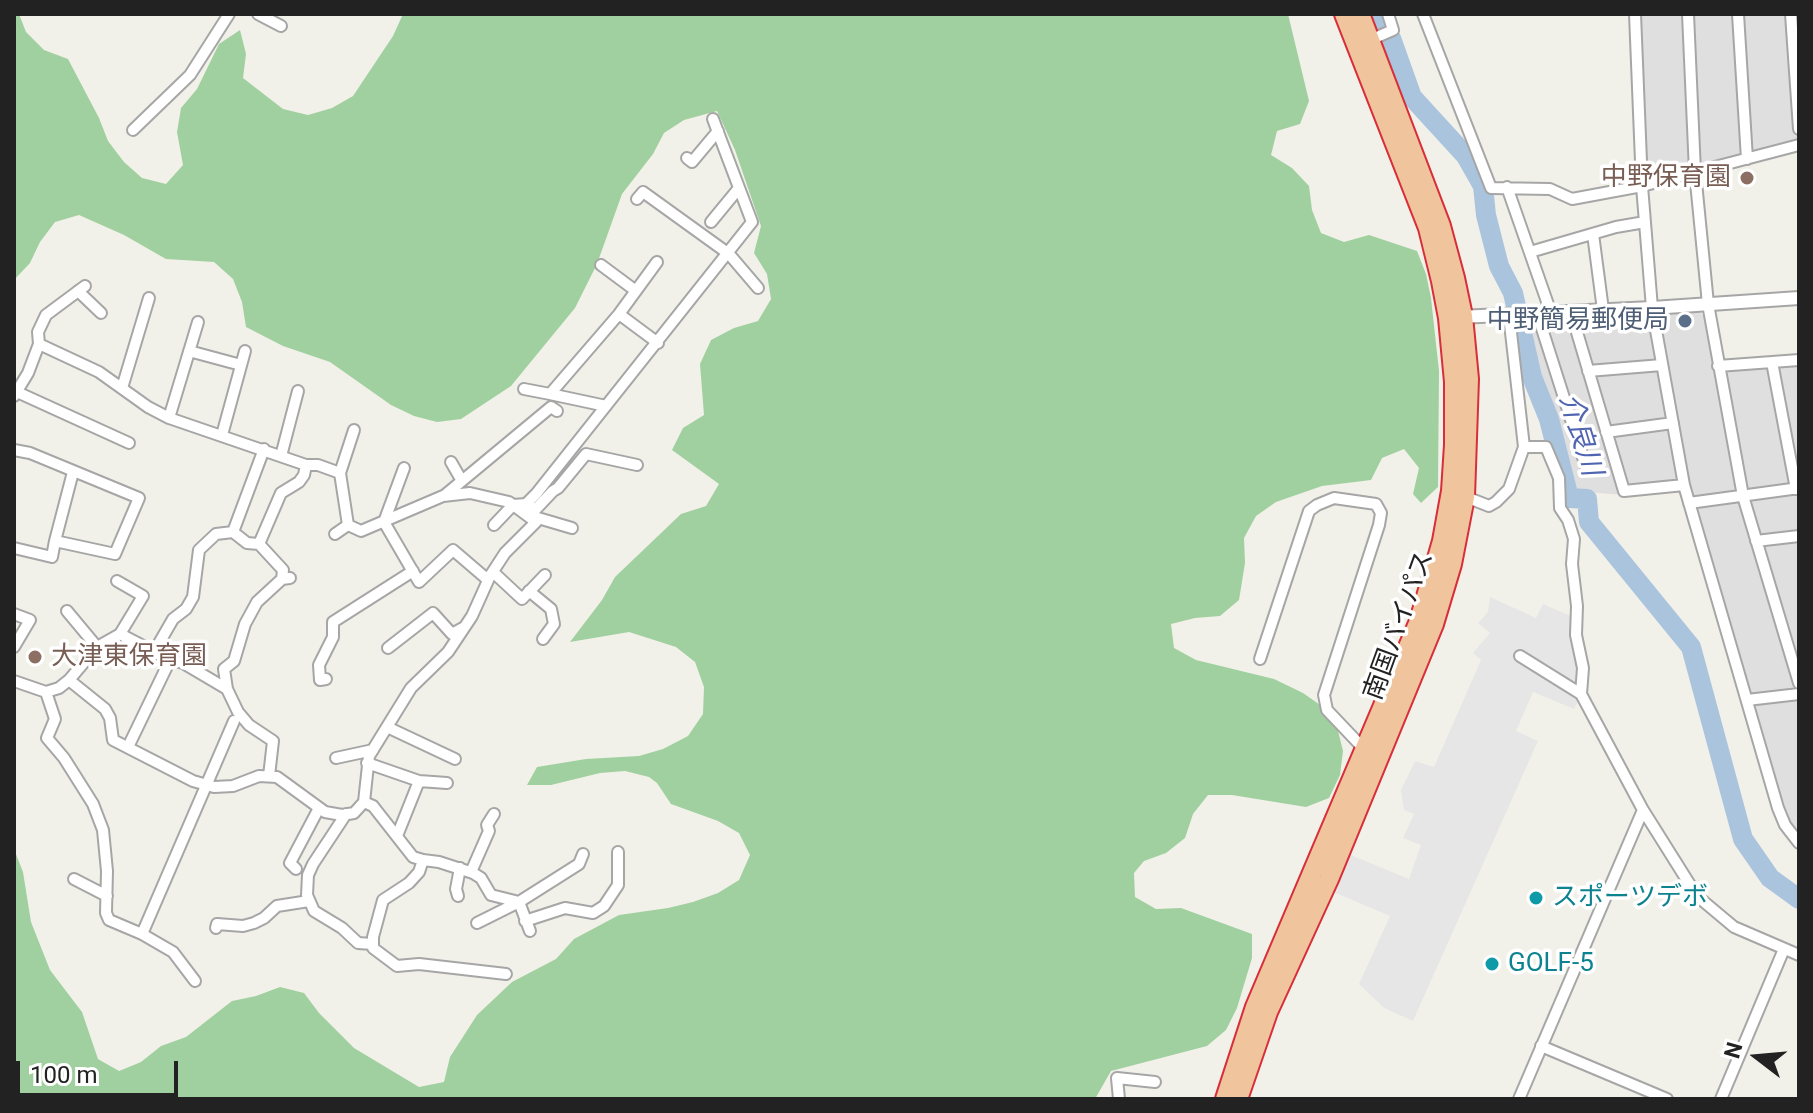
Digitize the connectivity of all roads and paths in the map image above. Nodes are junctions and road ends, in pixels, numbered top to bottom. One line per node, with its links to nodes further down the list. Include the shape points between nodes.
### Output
1 (229, 14): 15 (street, via 190,75)
2 (258, 14): 11 (street)
3 (1344, 14): 43 (highway, 南国バイパス, via 1428,228)
4 (1360, 14): 12 (highway, 南国バイパス)
5 (1388, 14): 12 (street, via 1393,30)
6 (1423, 14): 22 (street, via 1491,188)
7 (1635, 14): 21 (street)
8 (1688, 14): 20 (street)
9 (1738, 14): 19 (street)
10 (1791, 14): 14 (street)
11 (281, 26)
12 (1370, 40): 43 (highway, 南国バイパス, via 1441,226)
13 (713, 119): 16 (street)
14 (1799, 129)
15 (133, 130)
16 (718, 131): 18 (street, via 692,162); 23 (street)
17 (1799, 145): 19 (street)
18 (687, 158)
19 (1747, 159): 20 (street)
20 (1695, 172): 21 (street); 36 (street)
21 (1642, 186): 22 (street, via 1572,199 1550,189); 26 (street)
22 (1507, 187): 28 (street)
23 (739, 188): 25 (street); 29 (street, via 752,222)
24 (637, 199): 29 (street, via 643,192)
25 (711, 222)
26 (1645, 222): 27 (street); 37 (street)
27 (1593, 234): 28 (street); 38 (street)
28 (1530, 252): 42 (street)
29 (729, 254): 32 (street); 45 (street)
30 (657, 262): 33 (street)
31 (601, 265): 33 (street)
32 (758, 288)
33 (636, 291): 41 (street)
34 (149, 298): 55 (street)
35 (1799, 298): 36 (street)
36 (1708, 304): 37 (street); 53 (street)
37 (1652, 308): 38 (street); 52 (street)
38 (1603, 310): 39 (street)
39 (1571, 312): 42 (street); 54 (street)
40 (101, 313): 46 (street, via 81,288 46,315)
41 (619, 314): 45 (street); 59 (street)
42 (1527, 314): 43 (street); 68 (street); 76 (street)
43 (1455, 317): 83 (highway, 南国バイパス, via 1469,379)
44 (198, 322): 47 (street)
45 (658, 343): 60 (street)
46 (39, 344): 55 (street); 58 (street)
47 (189, 351): 51 (street); 62 (street)
48 (245, 351): 51 (street)
49 (1799, 360): 50 (street)
50 (1772, 362): 53 (street); 82 (street)
51 (241, 365): 66 (street)
52 (1662, 365): 54 (street); 63 (street)
53 (1718, 366): 85 (street)
54 (1588, 371): 65 (street)
55 (122, 388): 62 (street)
56 (524, 389): 59 (street)
57 (298, 391): 71 (street)
58 (16, 394): 67 (street)
59 (550, 394): 60 (street)
60 (606, 406): 87 (street)
61 (557, 411): 79 (street, via 551,407)
62 (169, 418): 66 (street)
63 (1673, 423): 65 (street); 80 (street)
64 (354, 430): 78 (street)
65 (1606, 432): 80 (street, via 1624,491)
66 (222, 435): 69 (street)
67 (129, 443)
68 (1524, 447): 83 (street, via 1509,489 1496,502 1489,506); 124 (street, via 1546,447 1559,478 1560,508 1574,539)
69 (264, 449): 71 (street); 94 (street)
70 (14, 450): 77 (street)
71 (281, 456): 73 (street)
72 (451, 462): 79 (street)
73 (306, 465): 78 (street); 99 (street, via 299,482 281,493)
74 (637, 465): 81 (street, via 586,454)
75 (404, 468): 90 (street)
76 (1587, 470)
77 (73, 472): 97 (street); 97 (street, via 139,498 115,554)
78 (340, 473): 91 (street)
79 (462, 481): 84 (street)
80 (1684, 485): 86 (street)
81 (558, 488): 87 (street, via 535,510); 89 (street)
82 (1798, 488): 85 (street)
83 (1458, 494): 131 (highway, 南国バイパス, via 1452,564 1434,624)
84 (443, 496): 88 (street, via 470,493); 90 (street)
85 (1743, 496): 86 (street); 98 (street)
86 (1689, 503): 126 (street)
87 (526, 504): 88 (street)
88 (513, 505): 89 (street); 92 (street)
89 (537, 520): 93 (street); 103 (street)
90 (384, 522): 91 (street, via 361,531); 101 (street)
91 (348, 525): 95 (street)
92 (494, 525)
93 (572, 528)
94 (233, 532): 99 (street, via 247,543); 114 (street, via 216,534 199,550 193,597)
95 (335, 534)
96 (1799, 536): 98 (street)
97 (55, 541): 100 (street, via 52,557)
98 (1756, 541): 121 (street)
99 (259, 544): 122 (street, via 286,578 257,602 245,624 234,661 224,669)
100 (14, 548)
101 (413, 571): 103 (street, via 419,582 453,550); 118 (street, via 333,622 333,637 319,665 320,680)
102 (545, 575): 105 (street)
103 (490, 576): 105 (street, via 522,599); 108 (street)
104 (117, 581): 109 (street, via 143,596)
105 (529, 591): 110 (street, via 551,609 554,624)
106 (67, 611): 112 (street)
107 (14, 614): 111 (street, via 30,620)
108 (465, 627): 113 (street, via 452,634 433,613); 128 (street, via 411,688)
109 (120, 634): 112 (street); 114 (street)
110 (543, 639)
111 (14, 647)
112 (97, 647): 119 (street)
113 (388, 648)
114 (154, 652): 117 (street)
115 (1520, 656): 124 (street)
116 (1260, 659): 131 (street, via 1309,511 1334,498 1376,504 1379,525 1324,695 1327,710)
117 (170, 660): 122 (street); 129 (street)
118 (326, 679)
119 (69, 680): 123 (street); 129 (street, via 105,709 113,740)
120 (14, 681): 123 (street)
121 (1799, 683)
122 (227, 689): 135 (street, via 249,725 273,741)
123 (46, 692): 152 (street, via 55,719 47,738 93,804 103,830)
124 (1581, 694): 141 (street)
125 (1799, 694): 126 (street)
126 (1747, 700): 145 (street, via 1778,808)
127 (234, 721): 138 (street)
128 (387, 727): 130 (street); 133 (street)
129 (128, 747): 138 (street)
130 (373, 750): 132 (street); 134 (street)
131 (1372, 754): 167 (highway, 南国バイパス, via 1255,1007); 168 (highway, 南国バイパス, via 1329,879 1268,1012)
132 (336, 758)
133 (455, 759)
134 (367, 763): 136 (street); 139 (street)
135 (269, 776): 138 (street); 140 (street)
136 (419, 781): 137 (street); 144 (street)
137 (447, 783)
138 (207, 787): 158 (street)
139 (364, 802): 142 (street); 144 (street)
140 (319, 808): 142 (street); 149 (street, via 290,863)
141 (1643, 810): 160 (street, via 1697,896 1734,927); 164 (street)
142 (346, 814): 154 (street, via 308,875)
143 (494, 814): 150 (street)
144 (397, 836): 148 (street, via 413,857)
145 (1799, 843)
146 (618, 852): 155 (street, via 618,885 593,913 565,908 528,926)
147 (583, 854): 155 (street, via 579,864)
148 (423, 860): 150 (street); 159 (street, via 409,883 383,900)
149 (296, 869)
150 (466, 870): 153 (street); 155 (street, via 481,878 491,895)
151 (74, 879): 152 (street)
152 (107, 896): 158 (street, via 109,920)
153 (458, 896)
154 (309, 901): 157 (street, via 277,906 254,923); 159 (street, via 314,911 358,943)
155 (519, 902): 156 (street)
156 (477, 923)
157 (216, 928)
158 (142, 934): 163 (street, via 173,952)
159 (373, 944): 162 (street, via 397,966)
160 (1784, 949): 161 (street); 171 (street)
161 (1799, 955)
162 (506, 974)
163 (195, 981)
164 (1541, 1046): 169 (street); 170 (street)
165 (1155, 1082): 166 (street, via 1117,1078)
166 (1119, 1099)
167 (1225, 1099)
168 (1238, 1099)
169 (1519, 1099)
170 (1667, 1099)
171 (1721, 1099)

